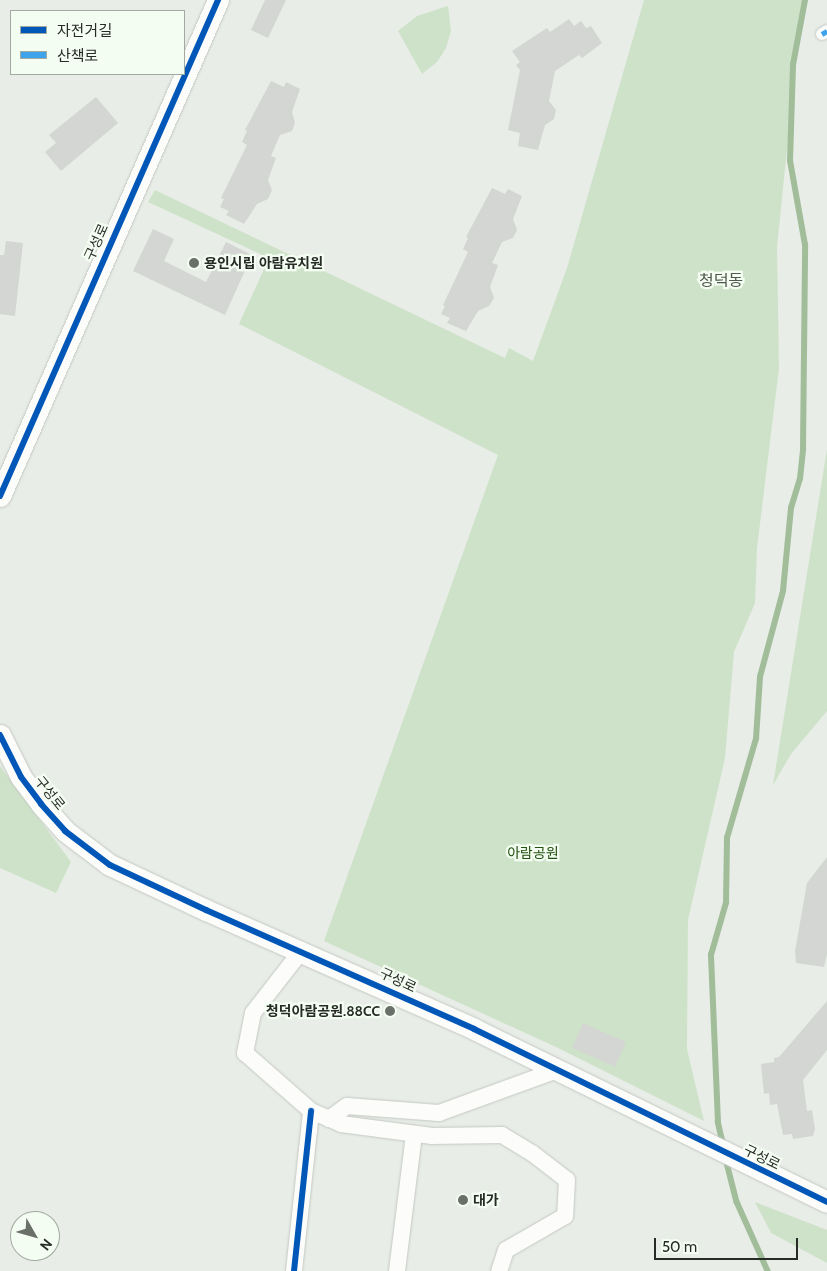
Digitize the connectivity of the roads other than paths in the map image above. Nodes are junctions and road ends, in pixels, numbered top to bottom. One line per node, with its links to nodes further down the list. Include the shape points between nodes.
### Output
1 (218, 0): 2 (street, 구성로)
2 (0, 496)
3 (0, 735): 4 (street, 구성로, via 21,777 65,831 85,848 156,888)
4 (302, 950): 5 (street, 구성로); 6 (street, via 253,1013 245,1053)
5 (557, 1070): 7 (street, via 439,1114 347,1106); 9 (street, 구성로)
6 (311, 1111): 7 (street); 10 (street)
7 (329, 1119): 8 (street, via 341,1124)
8 (414, 1134): 11 (street); 12 (street, via 502,1135 567,1180 565,1216 506,1250)
9 (827, 1202)
10 (294, 1271)
11 (397, 1271)
12 (499, 1271)

